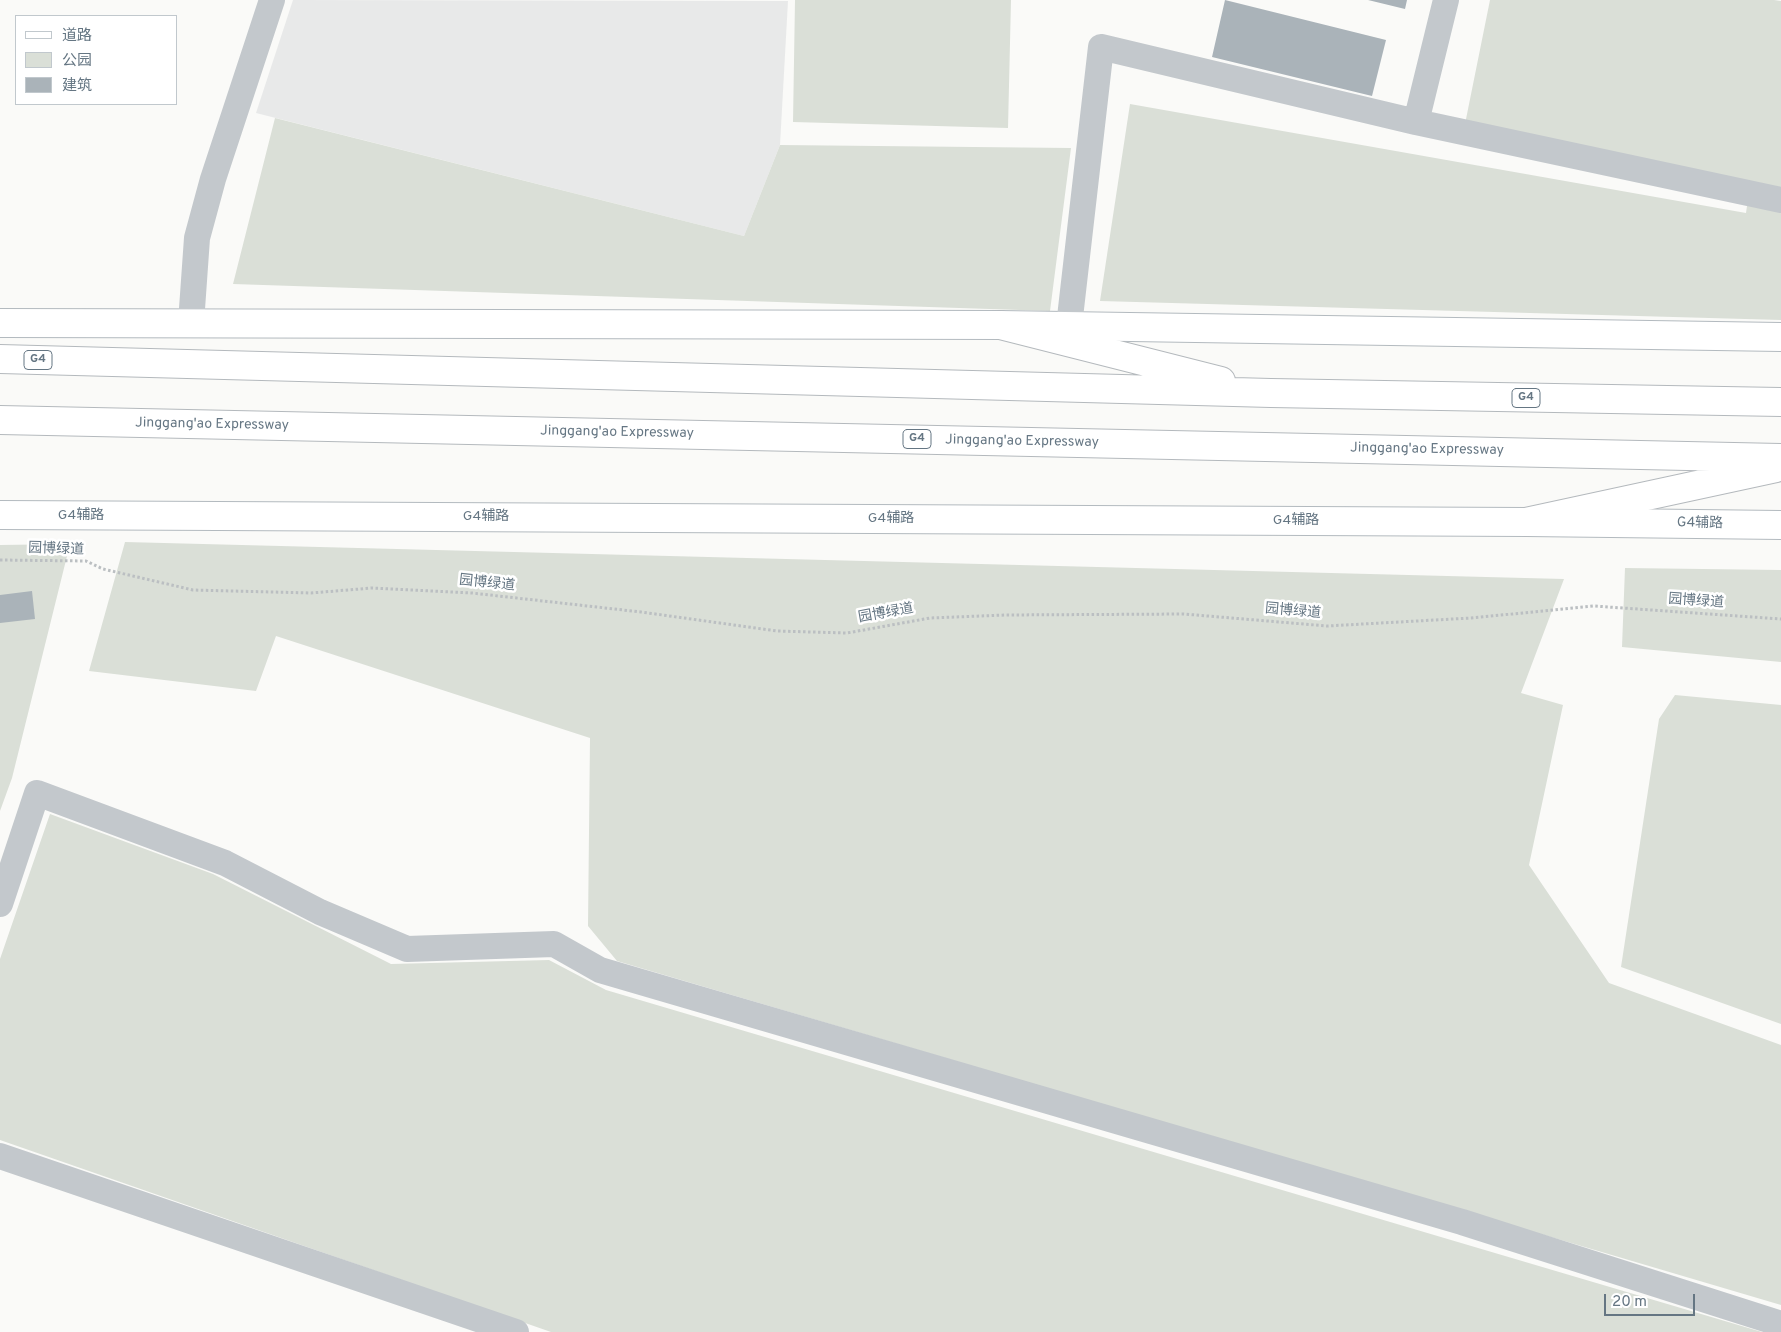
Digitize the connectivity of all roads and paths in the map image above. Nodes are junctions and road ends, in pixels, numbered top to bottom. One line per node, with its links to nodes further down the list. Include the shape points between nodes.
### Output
1 (272, 0): 6 (street, via 199,230)
2 (1446, 0): 3 (street)
3 (1416, 122): 4 (street); 8 (street, via 1101,48)
4 (1781, 200)
5 (0, 323): 6 (main road)
6 (190, 323): 7 (main road)
7 (1000, 325): 8 (main road); 11 (main road)
8 (1069, 326): 9 (main road)
9 (1781, 337)
10 (0, 359): 11 (main road, G4)
11 (1271, 393): 12 (main road, G4)
12 (1781, 402)
13 (0, 420): 14 (main road, Jinggang'ao Expressway / G4)
14 (1781, 458)
15 (1781, 467): 17 (main road)
16 (0, 515): 17 (main road, G4辅路)
17 (1526, 522): 18 (main road, G4辅路)
18 (1781, 525)
19 (0, 560): 20 (path, 园博绿道, via 86,561 103,569 193,590 312,593 372,588 472,593 776,631 847,633 930,618 1036,615 1184,614 1327,626 1471,618 1594,606)
20 (1781, 619)
21 (0, 904): 23 (street, via 37,793 225,863 320,912 407,949 554,944 600,970 1453,1219)
22 (0, 1156): 24 (street)
23 (1781, 1324)
24 (516, 1332)

